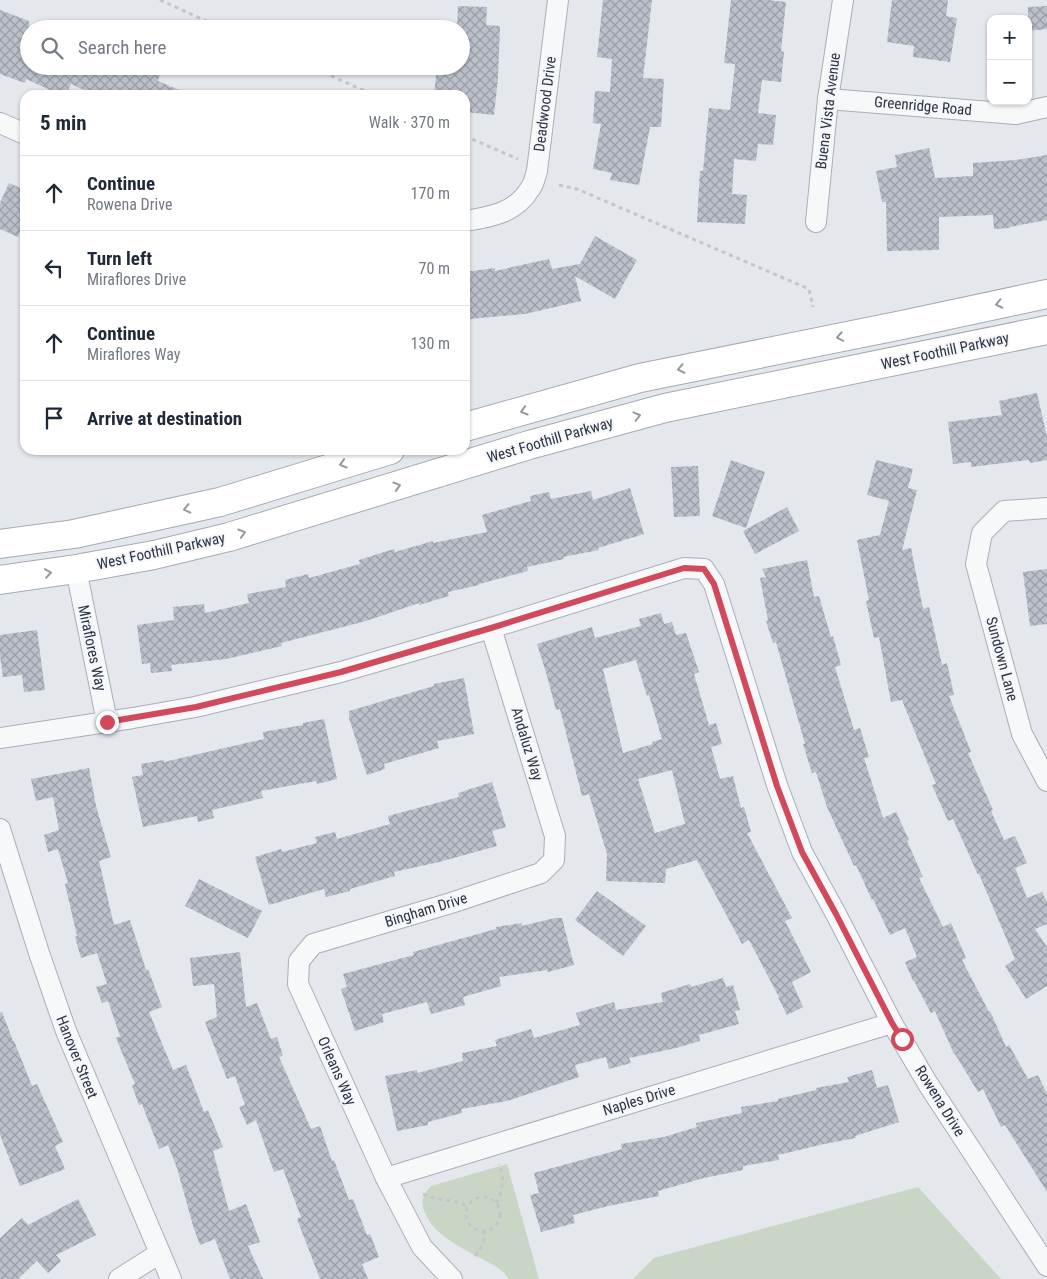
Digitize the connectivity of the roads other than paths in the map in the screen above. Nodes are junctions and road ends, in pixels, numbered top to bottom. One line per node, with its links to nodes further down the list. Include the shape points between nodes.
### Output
1 (558, 0): 7 (street, Deadwood Drive, via 537,171 531,188 518,204 493,216)
2 (843, 0): 3 (street, Buena Vista Avenue)
3 (828, 99): 4 (street, Greenridge Road, via 1016,114); 8 (street, Buena Vista Avenue)
4 (1047, 107)
5 (0, 123): 6 (street)
6 (20, 132)
7 (470, 220)
8 (816, 222)
9 (1047, 294): 11 (main road, one-way to 11, via 640,378)
10 (1047, 330): 15 (main road, West Foothill Parkway, one-way to 10, via 229,537 529,445 665,408)
11 (470, 427)
12 (374, 455): 14 (main road, one-way to 14, via 220,502 74,534)
13 (1047, 508): 20 (street, Sundown Lane, via 1004,511 982,533 976,564 1022,734)
14 (0, 544)
15 (76, 570): 16 (main road, West Foothill Parkway, one-way to 15); 18 (street, Miraflores Way)
16 (0, 580)
17 (491, 628): 18 (street, via 341,672 196,707); 22 (street, Andaluz Way, via 555,836); 24 (street, Rowena Drive, via 684,568 704,569 714,584 777,786 802,852)
18 (107, 722): 19 (street)
19 (0, 738)
20 (1047, 781)
21 (0, 828): 26 (street, Hanover Street, via 66,1031)
22 (554, 860): 23 (street, Bingham Drive, via 541,873 313,944)
23 (299, 961): 25 (street, Orleans Way, via 298,984)
24 (892, 1023): 25 (street, Naples Drive); 27 (street, Rowena Drive)
25 (386, 1178): 30 (street, Orleans Way, via 422,1247)
26 (160, 1253): 28 (street); 29 (street, Hanover Street)
27 (1047, 1266)
28 (119, 1279)
29 (171, 1279)
30 (452, 1279)

